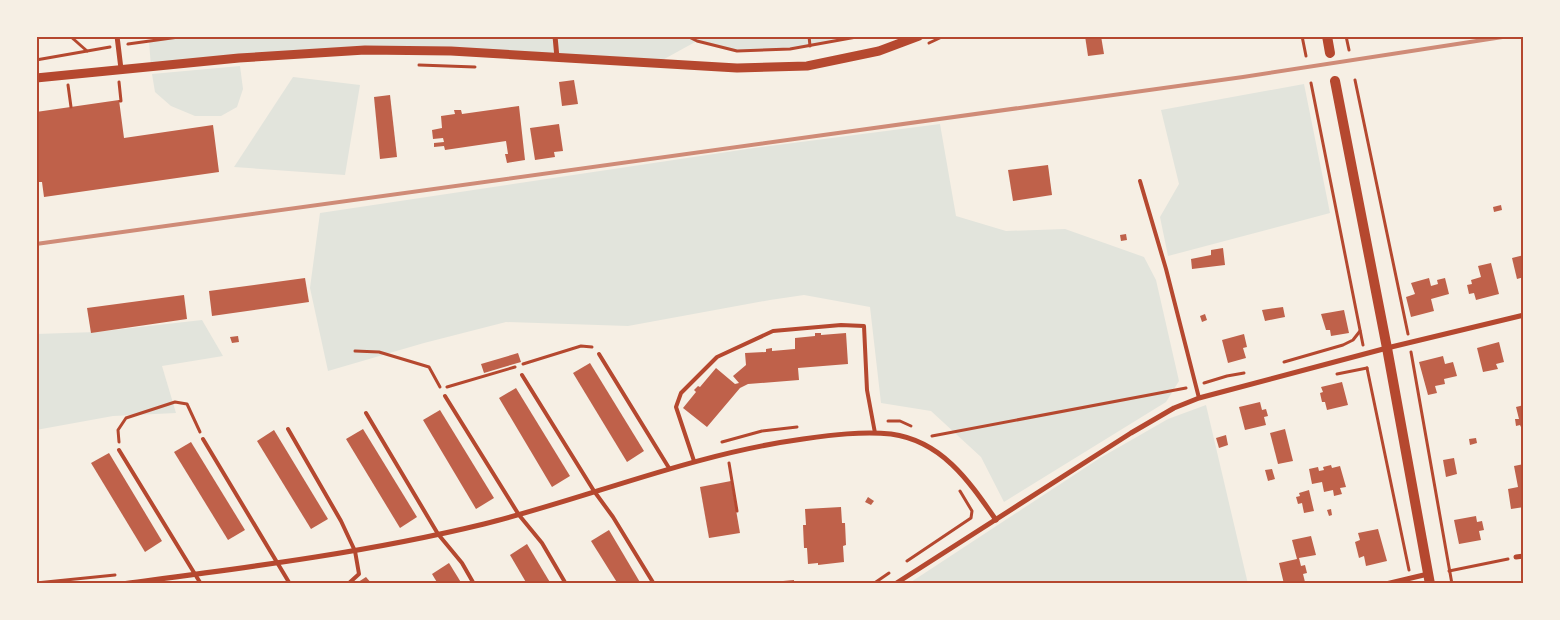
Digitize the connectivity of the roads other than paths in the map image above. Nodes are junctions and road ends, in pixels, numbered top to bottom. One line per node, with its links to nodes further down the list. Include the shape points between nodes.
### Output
1 (117, 36): 7 (street)
2 (556, 36): 6 (street)
3 (919, 36): 6 (street, via 879,51 808,66 737,68)
4 (1327, 36): 5 (main road)
5 (1330, 52)
6 (557, 58): 7 (street, via 451,51 365,50 285,54)
7 (120, 73): 8 (street)
8 (36, 78)
9 (1335, 81): 12 (main road)
10 (1140, 181): 16 (lane)
11 (1524, 315): 12 (street)
12 (1388, 348): 16 (street); 33 (main road)
13 (599, 354): 23 (lane)
14 (522, 375): 24 (lane)
15 (445, 396): 25 (lane)
16 (1198, 398): 26 (street, via 1131,433)
17 (366, 413): 27 (lane)
18 (288, 429): 28 (lane)
19 (875, 433): 22 (street, via 762,445); 22 (lane, via 868,390 864,326 773,331 717,357 681,393 676,407); 26 (street, via 912,440 949,460)
20 (203, 439): 31 (lane)
21 (119, 450): 32 (lane)
22 (694, 462): 23 (street)
23 (670, 468): 24 (street)
24 (594, 491): 25 (street); 40 (lane)
25 (519, 515): 27 (street); 39 (lane, via 542,543)
26 (996, 520): 41 (street)
27 (438, 534): 28 (street); 38 (lane, via 462,563)
28 (355, 551): 31 (street); 37 (lane, via 359,574)
29 (1524, 556): 30 (street)
30 (1516, 557)
31 (276, 562): 32 (street); 36 (lane)
32 (195, 574): 34 (street); 35 (lane)
33 (1429, 579): 42 (street, via 1411,578)
34 (121, 584)
35 (201, 584)
36 (290, 584)
37 (348, 584)
38 (474, 584)
39 (566, 584)
40 (654, 584)
41 (895, 584)
42 (1386, 584)

